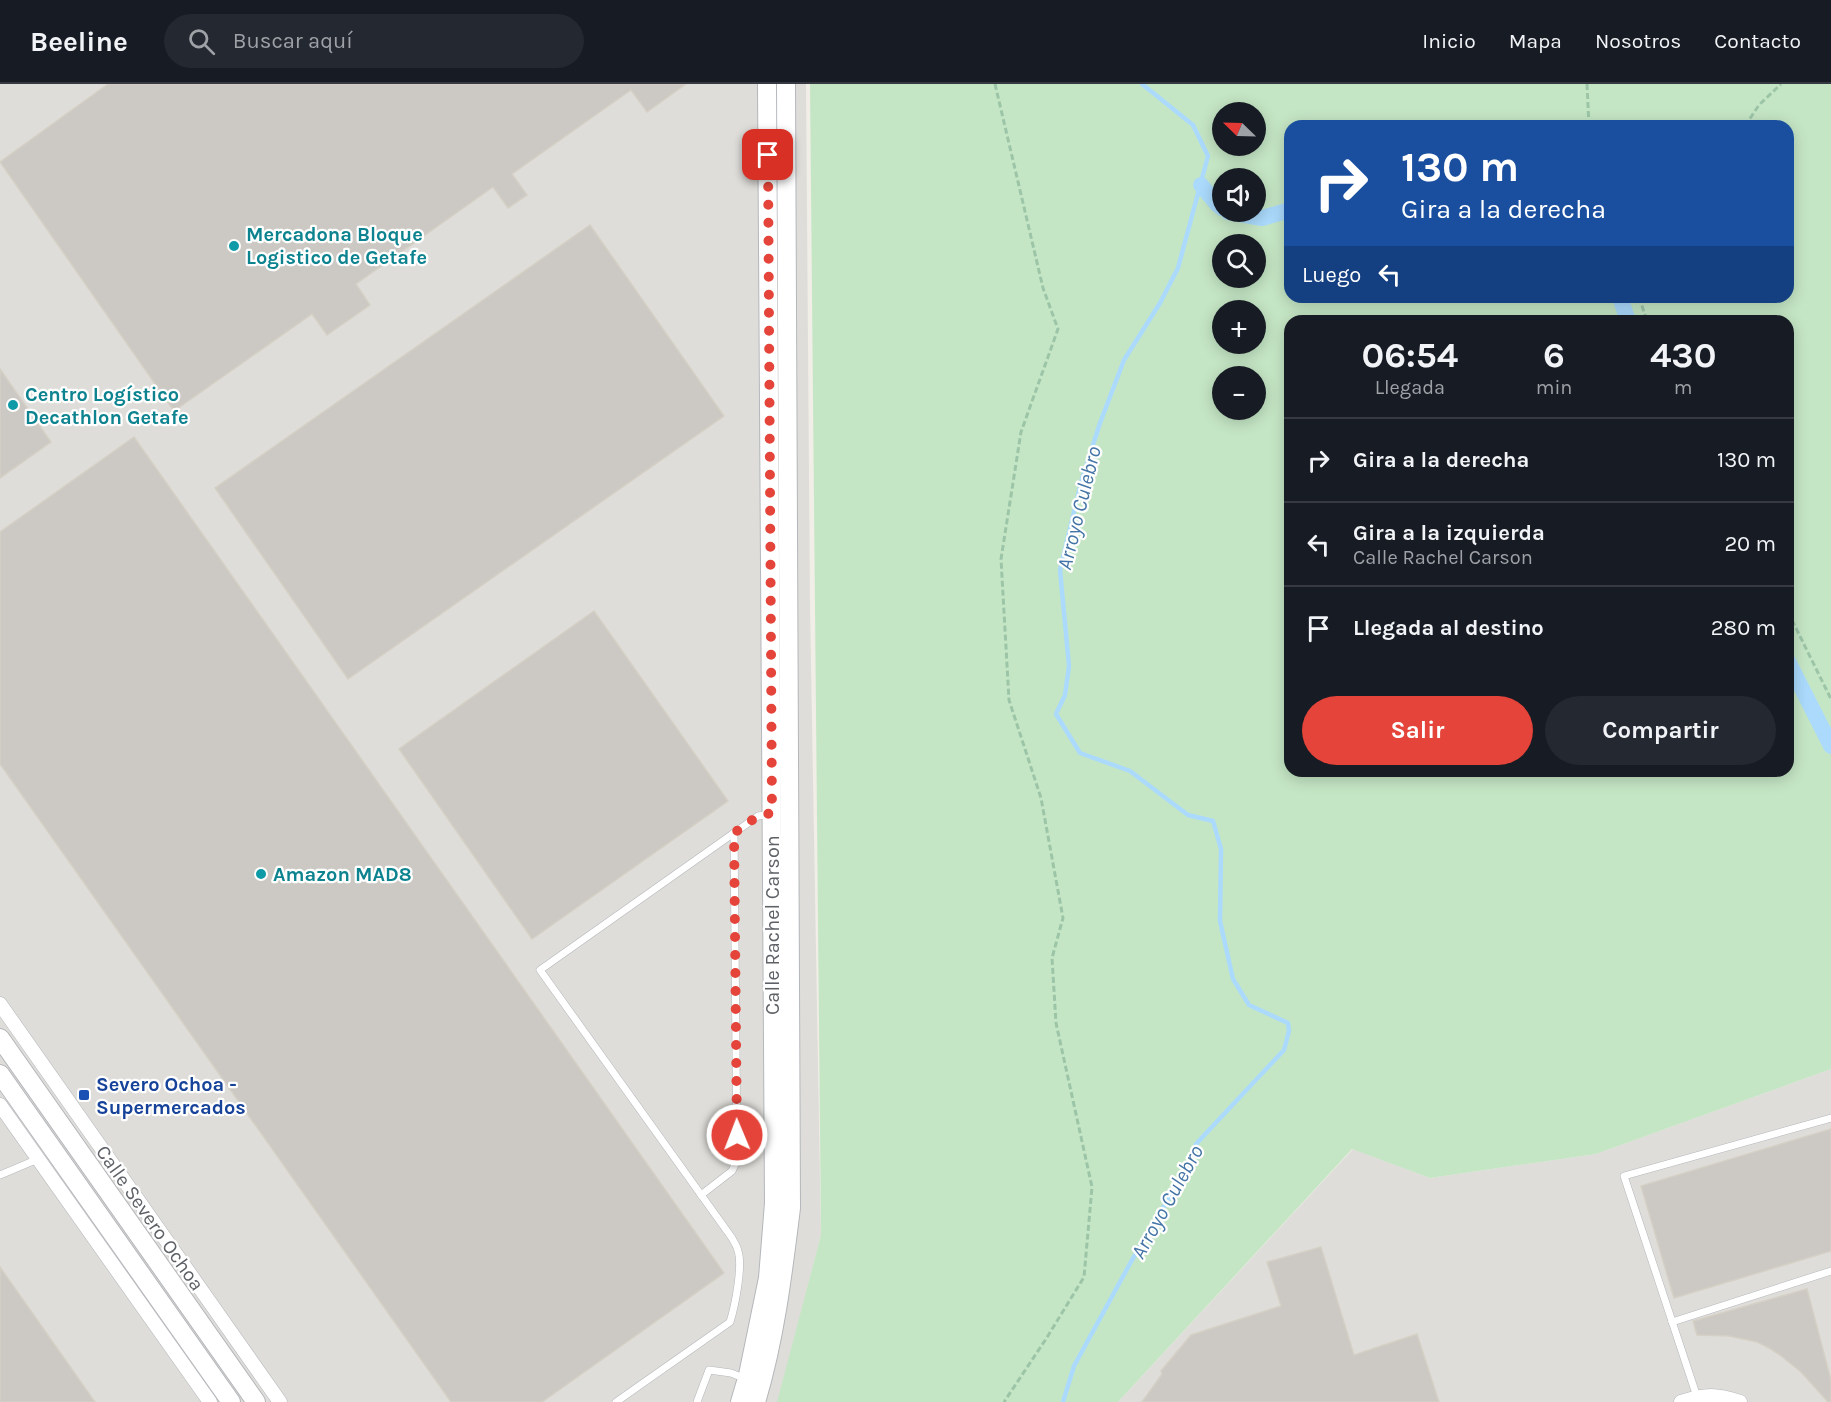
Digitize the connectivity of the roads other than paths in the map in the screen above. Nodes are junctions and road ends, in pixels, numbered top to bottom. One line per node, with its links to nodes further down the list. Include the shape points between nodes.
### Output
1 (767, 84): 3 (street, Calle Rachel Carson)
2 (786, 84): 24 (street, Calle Rachel Carson, via 791,1208 783,1275)
3 (772, 813): 4 (lane, via 758,816); 15 (street, Calle Rachel Carson, via 774,1203 768,1278)
4 (734, 833): 12 (lane, via 737,1160 728,1175); 12 (lane, via 540,970)
5 (0, 1004): 20 (street, Calle Severo Ochoa)
6 (0, 1038): 19 (street, Calle Severo Ochoa)
7 (0, 1074): 18 (street, Calle Severo Ochoa)
8 (0, 1105): 10 (street)
9 (1831, 1118): 14 (lane, via 1624,1176)
10 (38, 1159): 11 (lane); 17 (street)
11 (0, 1175)
12 (701, 1195): 21 (lane, via 738,1251 735,1303 729,1322)
13 (1831, 1271): 14 (lane)
14 (1672, 1322): 16 (lane)
15 (746, 1380): 22 (lane, via 710,1370); 23 (street, Calle Rachel Carson)
16 (1697, 1397): 25 (street); 26 (street, via 1720,1395)
17 (210, 1402)
18 (231, 1402)
19 (256, 1402)
20 (280, 1402)
21 (617, 1402)
22 (697, 1402)
23 (740, 1402)
24 (756, 1402)
25 (1681, 1402)
26 (1740, 1402)

